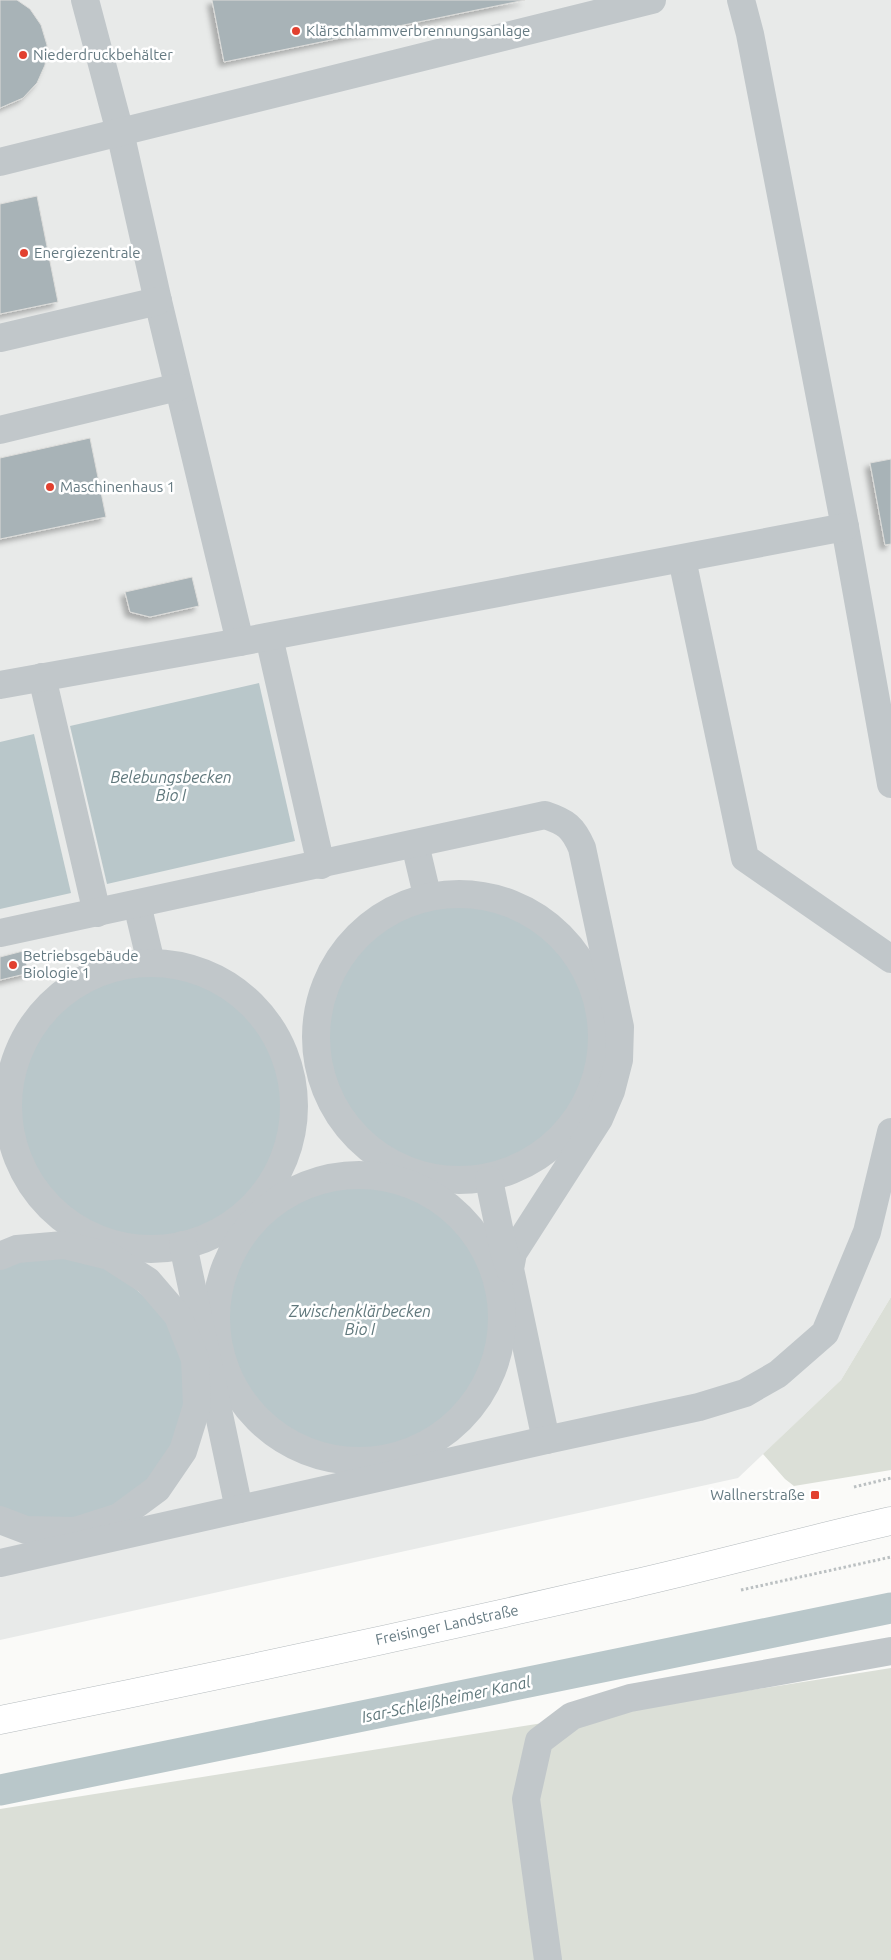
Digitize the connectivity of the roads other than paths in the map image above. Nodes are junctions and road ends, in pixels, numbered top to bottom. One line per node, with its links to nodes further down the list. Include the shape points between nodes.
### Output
1 (84, 0): 4 (lane)
2 (652, 0): 4 (lane)
3 (741, 0): 10 (lane, via 754,52)
4 (120, 132): 5 (lane); 6 (lane)
5 (0, 162)
6 (158, 301): 7 (lane); 8 (lane)
7 (0, 338)
8 (178, 387): 9 (lane); 13 (lane)
9 (0, 430)
10 (845, 527): 11 (lane); 16 (lane)
11 (682, 559): 12 (lane); 24 (lane, via 745,858)
12 (269, 636): 13 (lane); 18 (lane)
13 (240, 642): 14 (lane)
14 (42, 677): 15 (lane); 21 (lane)
15 (0, 684)
16 (891, 784)
17 (415, 844): 18 (lane); 19 (lane); 23 (lane, via 545,815 563,820 577,835 582,848)
18 (321, 865): 20 (lane)
19 (427, 895): 23 (lane, via 458,892 505,899 549,923); 26 (lane, via 368,925 336,962 318,1008)
20 (136, 904): 21 (lane); 25 (lane)
21 (97, 913): 22 (lane)
22 (0, 933)
23 (593, 958): 31 (lane, via 600,1008 601,1058 587,1103 560,1138 532,1161); 36 (lane, via 620,1027 619,1060 611,1091 599,1119 514,1253)
24 (891, 959)
25 (151, 963): 27 (lane, via 206,974 245,998 275,1034); 29 (lane, via 114,967 72,985 36,1018 13,1061)
26 (318, 1058): 27 (lane); 30 (lane, via 327,1097 353,1136)
27 (286, 1064): 32 (lane, via 292,1078 293,1124 280,1169)
28 (891, 1132): 38 (lane, via 867,1232 825,1333 778,1374 745,1393 700,1407)
29 (6, 1138): 34 (lane, via 41,1199 78,1231)
30 (407, 1177): 31 (lane, via 434,1182); 32 (lane, via 358,1172 327,1176); 36 (lane, via 449,1204 482,1242)
31 (489, 1180): 36 (lane)
32 (257, 1211): 33 (lane, via 216,1235); 37 (lane, via 237,1242 218,1288 217,1333)
33 (183, 1245): 34 (lane, via 172,1249); 37 (lane)
34 (104, 1248): 35 (lane, via 64,1245 18,1249); 37 (lane, via 109,1256 148,1281)
35 (0, 1256)
36 (508, 1281): 38 (lane); 39 (lane, via 502,1339 487,1384 461,1419)
37 (208, 1356): 39 (lane, via 254,1417 293,1448 334,1462 383,1462); 40 (lane); 43 (lane, via 183,1451 157,1489 120,1517)
38 (546, 1440): 39 (lane)
39 (398, 1466): 40 (lane)
40 (239, 1509): 43 (lane)
41 (0, 1520): 43 (lane, via 26,1530 75,1531)
42 (891, 1521): 46 (main road, Freisinger Landstraße, via 526,1608)
43 (85, 1536): 44 (lane)
44 (0, 1563)
45 (891, 1652): 47 (lane, via 630,1698 572,1716 539,1741 526,1799)
46 (0, 1720)
47 (548, 1960)

